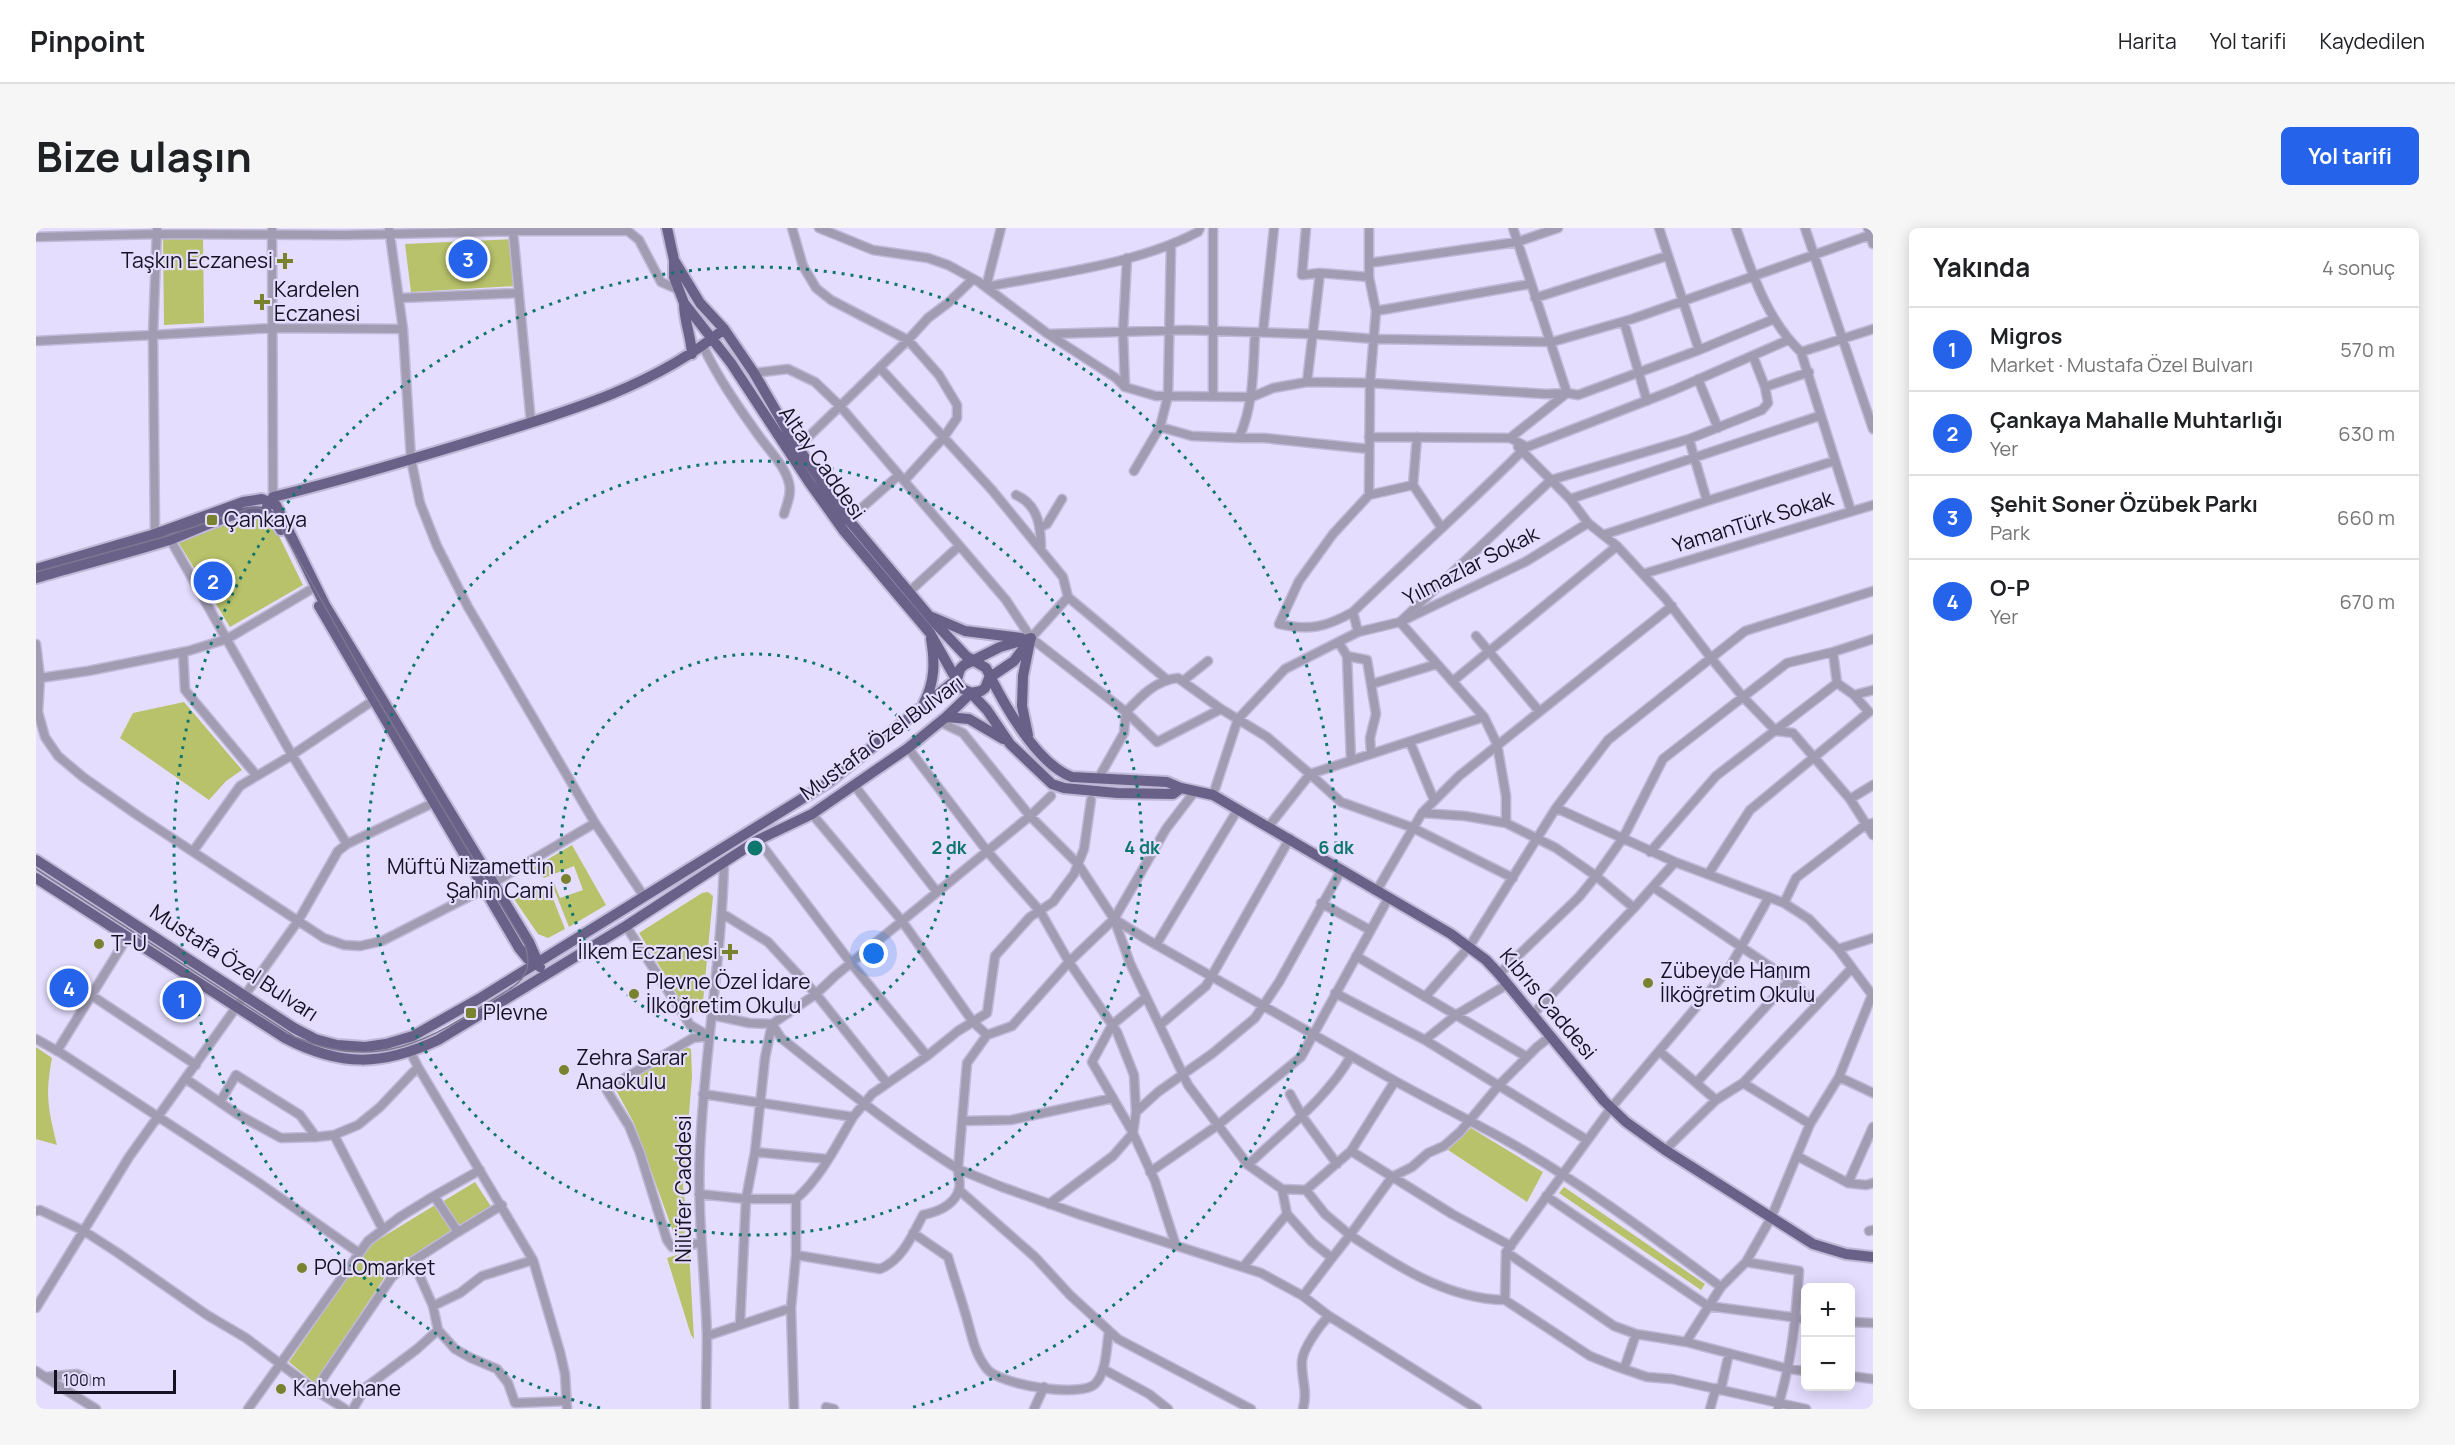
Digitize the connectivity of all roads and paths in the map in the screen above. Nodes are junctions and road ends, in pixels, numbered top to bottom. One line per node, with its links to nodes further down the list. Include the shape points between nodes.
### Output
1 (667, 228): 27 (main road, Altay Caddesi)
2 (792, 228): 57 (street, via 803,266 816,288 831,300)
3 (819, 228): 32 (street, via 873,250 928,258)
4 (1001, 228): 34 (street)
5 (1200, 228): 23 (street)
6 (1213, 228): 49 (street)
7 (1274, 228): 51 (street)
8 (1306, 228): 29 (street, via 1302,275)
9 (1369, 228): 28 (street)
10 (1512, 228): 22 (street)
11 (1558, 228): 22 (street)
12 (1659, 228): 24 (street)
13 (1736, 228): 31 (street)
14 (1805, 228): 25 (street)
15 (518, 230): 18 (street); 35 (street, via 632,232 661,282); 36 (street)
16 (157, 231): 17 (street); 21 (street); 54 (street)
17 (272, 231): 19 (street); 44 (street)
18 (389, 231): 19 (street); 37 (street)
19 (345, 232)
20 (1871, 235): 25 (street)
21 (36, 237)
22 (1517, 242): 28 (street); 33 (street)
23 (1171, 246): 26 (street); 48 (street)
24 (1667, 256): 38 (street); 39 (street)
25 (1814, 256): 31 (street); 59 (street)
26 (1127, 258): 34 (street); 50 (street)
27 (674, 260): 35 (main road, Altay Caddesi); 45 (main road, Altay Caddesi, via 700,303)
28 (1369, 263): 30 (street)
29 (1320, 273): 30 (street); 53 (street)
30 (1369, 276): 41 (street)
31 (1754, 277): 39 (street); 42 (street)
32 (973, 279): 34 (street); 57 (street)
33 (1530, 284): 38 (street); 41 (street)
34 (986, 287): 52 (street)
35 (677, 289): 40 (main road, Altay Caddesi)
36 (519, 293): 37 (street); 83 (street)
37 (400, 298): 47 (street)
38 (1535, 298): 61 (street)
39 (1683, 302): 43 (street); 63 (street)
40 (684, 303): 55 (main road, Altay Caddesi); 65 (main road)
41 (1376, 311): 56 (street)
42 (1774, 319): 58 (street); 63 (street)
43 (1624, 322): 61 (street); 70 (street)
44 (273, 328): 47 (street); 54 (street); 108 (street)
45 (724, 329): 55 (main road); 69 (main road, Altay Caddesi)
46 (1873, 329): 59 (street)
47 (403, 330): 96 (street)
48 (1168, 331): 49 (street); 50 (street); 77 (street)
49 (1213, 331): 51 (street); 78 (street)
50 (1124, 332): 52 (street); 74 (street)
51 (1259, 332): 53 (street); 79 (street)
52 (1048, 334): 74 (street)
53 (1312, 334): 56 (street); 72 (street)
54 (153, 335): 60 (street); 116 (street)
55 (712, 339): 62 (main road); 134 (main road, Altay Caddesi, via 844,531)
56 (1375, 339): 61 (street); 73 (street)
57 (908, 340): 67 (street); 87 (street, via 939,375 957,405 957,418)
58 (1788, 340): 64 (street); 66 (street)
59 (1842, 340): 64 (street); 86 (street)
60 (36, 341)
61 (1552, 342): 76 (street)
62 (703, 346): 65 (main road); 111 (street, via 744,415 785,472 790,496)
63 (1699, 350): 70 (street)
64 (1801, 352): 68 (street)
65 (692, 354): 83 (main road, via 619,391)
66 (1753, 356): 71 (street); 75 (street)
67 (880, 368): 81 (street); 87 (street)
68 (1809, 372): 75 (street); 82 (street)
69 (754, 373): 81 (street, via 788,369 814,382); 93 (main road, Altay Caddesi)
70 (1639, 374): 76 (street, via 1578,395); 80 (street)
71 (1698, 379): 80 (street); 85 (street)
72 (1307, 382): 73 (street); 79 (street, via 1273,388)
73 (1370, 383): 76 (street); 88 (street)
74 (1125, 387): 77 (street)
75 (1765, 387): 85 (street, via 1768,404 1762,410)
76 (1567, 393): 91 (street)
77 (1168, 396): 78 (street); 84 (street)
78 (1213, 396): 79 (street)
79 (1252, 397): 90 (street)
80 (1647, 401): 91 (street, via 1527,447)
81 (840, 406): 93 (street); 100 (street)
82 (1819, 416): 97 (street); 98 (street)
83 (531, 423): 96 (main road)
84 (1160, 427): 90 (street, via 1192,436); 99 (street)
85 (1718, 428): 92 (street)
86 (1873, 429)
87 (944, 437): 100 (street); 121 (street)
88 (1369, 437): 89 (street); 94 (street)
89 (1417, 437): 91 (street); 102 (street)
90 (1239, 438): 94 (street)
91 (1510, 438): 95 (street)
92 (1689, 439): 97 (street); 101 (street)
93 (798, 447): 112 (main road, Altay Caddesi)
94 (1369, 449): 104 (street)
95 (1522, 451): 101 (street); 115 (street)
96 (411, 459): 108 (main road); 199 (street, via 420,503 450,574)
97 (1694, 459): 106 (street); 107 (street)
98 (1834, 460): 107 (street); 110 (street)
99 (1134, 471)
100 (901, 478): 112 (street); 119 (street)
101 (1551, 480): 106 (street); 132 (street)
102 (1413, 485): 104 (street); 115 (street)
103 (1016, 495): 114 (street, via 1025,499)
104 (1370, 495): 130 (street, via 1333,534 1299,581 1279,624 1298,628 1331,625)
105 (1062, 499): 114 (street)
106 (1570, 499): 113 (street)
107 (1707, 501): 117 (street)
108 (269, 504): 116 (main road, via 262,499 243,502); 118 (main road, via 260,511 246,512); 125 (main road); 222 (main road, via 276,505 326,605)
109 (1873, 505): 110 (street, YamanTürk Sokak)
110 (1851, 511): 123 (street, YamanTürk Sokak)
111 (784, 514)
112 (848, 520): 127 (main road, Altay Caddesi)
113 (1588, 524): 117 (street); 132 (street, Yılmazlar Sokak, via 1525,562)
114 (1041, 527): 121 (street)
115 (1441, 527): 130 (street)
116 (155, 534): 118 (street); 122 (main road)
117 (1603, 536): 120 (street)
118 (170, 539): 124 (main road); 137 (street)
119 (959, 546): 127 (street); 136 (street, via 1006,600)
120 (1617, 546): 123 (street); 141 (street)
121 (1041, 551): 128 (street, via 1063,577)
122 (36, 569)
123 (1643, 574): 129 (street)
124 (36, 578)
125 (310, 590): 137 (street); 161 (main road)
126 (1873, 591): 145 (street, via 1745,631)
127 (909, 592): 131 (main road, Altay Caddesi)
128 (1068, 597): 136 (street); 152 (street)
129 (1672, 606): 145 (street); 165 (street)
130 (1353, 612): 133 (street)
131 (928, 615): 136 (main road, via 965,631); 147 (main road, Altay Caddesi)
132 (1400, 622): 133 (street); 148 (street, Yılmazlar Sokak)
133 (1358, 632): 139 (street)
134 (930, 633): 151 (main road, Altay Caddesi); 162 (main road, via 934,674)
135 (1476, 636): 141 (street)
136 (1031, 638): 147 (main road, Mustafa Özel Bulvarı, via 1000,647); 150 (main road, Mustafa Özel Bulvarı, via 1014,661); 167 (street); 172 (main road, via 1022,705)
137 (227, 639): 142 (street); 178 (street)
138 (1873, 639): 143 (street)
139 (1339, 643): 144 (street); 170 (street, via 1285,669)
140 (36, 644): 149 (street)
141 (1489, 651): 154 (street); 165 (street)
142 (183, 652): 149 (street); 182 (street, via 185,690)
143 (1833, 652): 155 (street); 160 (street, via 1787,663)
144 (1347, 656): 156 (street, via 1367,660); 180 (street)
145 (1711, 658): 160 (street); 194 (street, via 1608,740)
146 (1208, 661): 153 (street)
147 (973, 662): 150 (main road, via 986,668); 151 (main road, Mustafa Özel Bulvarı, via 960,669)
148 (1437, 664): 154 (street, Yılmazlar Sokak); 156 (street)
149 (40, 678): 166 (street)
150 (989, 678): 158 (main road, Mustafa Özel Bulvarı, via 981,691); 172 (main road, Kıbrıs Caddesi)
151 (957, 679): 158 (main road, via 961,688); 162 (main road, Mustafa Özel Bulvarı)
152 (1166, 679): 153 (street); 167 (street, via 1143,694)
153 (1184, 681): 163 (street)
154 (1453, 681): 168 (street, Yılmazlar Sokak)
155 (1837, 683): 159 (street); 171 (street)
156 (1372, 684): 177 (street, via 1376,714)
157 (1873, 690): 159 (street)
158 (970, 693): 169 (main road, Mustafa Özel Bulvarı); 174 (main road, Kıbrıs Caddesi)
159 (1854, 695): 164 (street)
160 (1743, 697): 171 (street); 206 (street, via 1663,759)
161 (374, 700): 178 (street); 193 (main road)
162 (922, 707): 226 (main road, Mustafa Özel Bulvarı, via 829,782)
163 (1221, 709): 167 (street, via 1157,742); 170 (street)
164 (1871, 709): 179 (street)
165 (1539, 711): 175 (street)
166 (37, 712): 210 (street, via 45,736 58,756 110,796)
167 (1126, 712): 183 (street, via 1124,733)
168 (1484, 717): 173 (street); 175 (street, Yılmazlar Sokak)
169 (943, 719): 174 (main road, via 969,719); 176 (main road, Mustafa Özel Bulvarı); 198 (street, via 963,733)
170 (1238, 719): 181 (street, via 1267,737); 188 (street)
171 (1776, 731): 179 (street, via 1793,733); 212 (street, via 1716,776)
172 (1029, 737): 183 (main road, Kıbrıs Caddesi, via 1061,773)
173 (1410, 742): 177 (street); 192 (street)
174 (1010, 744): 186 (main road, Kıbrıs Caddesi, via 1052,784 1064,788 1117,794 1173,794)
175 (1497, 744): 192 (street); 200 (street, Yılmazlar Sokak, via 1506,796)
176 (908, 748): 184 (main road, Mustafa Özel Bulvarı); 211 (street)
177 (1371, 753): 180 (street)
178 (292, 755): 182 (street); 209 (street)
179 (1814, 758): 190 (street); 218 (street, via 1750,810)
180 (1351, 760): 181 (street)
181 (1311, 774): 202 (street); 203 (street, via 1341,802)
182 (257, 777): 210 (street, via 240,786)
183 (1098, 779): 186 (main road, Kıbrıs Caddesi, via 1167,782)
184 (854, 785): 197 (main road, Mustafa Özel Bulvarı); 225 (street)
185 (1873, 785): 190 (street)
186 (1180, 788): 187 (main road, Kıbrıs Caddesi)
187 (1195, 791): 188 (main road, Kıbrıs Caddesi); 234 (street, via 1166,829)
188 (1213, 795): 195 (main road, Kıbrıs Caddesi)
189 (1051, 796): 198 (street)
190 (1850, 799): 201 (street)
191 (1091, 800): 216 (street)
192 (1434, 800): 196 (street)
193 (433, 803): 209 (street); 222 (main road)
194 (1556, 808): 206 (street); 207 (street)
195 (1238, 809): 202 (main road, Kıbrıs Caddesi); 241 (street)
196 (1422, 813): 200 (street); 203 (street)
197 (812, 814): 208 (main road, Mustafa Özel Bulvarı); 236 (street)
198 (1030, 816): 211 (street); 216 (street)
199 (595, 823): 222 (street); 226 (street)
200 (1506, 823): 207 (street)
201 (1869, 824): 204 (street); 230 (street, via 1796,878)
202 (1269, 826): 205 (main road, Kıbrıs Caddesi)
203 (1412, 827): 221 (street); 224 (street)
204 (1873, 835)
205 (1290, 838): 217 (main road, Kıbrıs Caddesi); 252 (street)
206 (1623, 838): 212 (street); 219 (street)
207 (1538, 839): 219 (street); 221 (street)
208 (758, 840): 214 (main road, Mustafa Özel Bulvarı); 248 (street)
209 (347, 844): 235 (street, via 338,851)
210 (194, 850): 235 (street)
211 (987, 851): 225 (street); 232 (street)
212 (1650, 852): 215 (street)
213 (36, 860): 259 (main road, Mustafa Özel Bulvarı)
214 (724, 861): 233 (street, Nilüfer Caddesi); 237 (main road, Mustafa Özel Bulvarı)
215 (1675, 862): 218 (street); 223 (street)
216 (1078, 864): 232 (street, via 1059,895); 234 (street)
217 (1342, 869): 224 (main road, Kıbrıs Caddesi); 229 (street)
218 (1709, 873): 228 (street)
219 (1596, 876): 231 (street); 250 (street)
220 (36, 878): 239 (main road, Mustafa Özel Bulvarı)
221 (1513, 878): 243 (street)
222 (489, 886): 235 (street, via 382,941 360,946 324,938); 246 (main road, via 523,953)
223 (1653, 887): 231 (street); 242 (street)
224 (1377, 890): 227 (main road, Kıbrıs Caddesi)
225 (937, 892): 236 (street)
226 (643, 896): 246 (main road, Mustafa Özel Bulvarı)
227 (1389, 897): 238 (street); 243 (main road, Kıbrıs Caddesi)
228 (1769, 897): 230 (street); 242 (street)
229 (1322, 903): 238 (street); 264 (street)
230 (1784, 903): 244 (street, via 1809,919)
231 (1634, 908): 265 (street)
232 (1040, 911): 247 (street); 268 (street, via 995,956 987,1013)
233 (723, 914): 256 (street, via 768,942); 266 (street, Nilüfer Caddesi)
234 (1114, 919): 241 (street); 247 (street); 260 (street)
235 (298, 921): 259 (street)
236 (902, 921): 248 (street); 268 (street)
237 (626, 926): 251 (main road, Mustafa Özel Bulvarı); 274 (street, via 690,1025)
238 (1370, 930): 245 (street)
239 (128, 936): 257 (street); 263 (main road, Mustafa Özel Bulvarı)
240 (1873, 938): 244 (street)
241 (1156, 945): 252 (street)
242 (1741, 946): 253 (street); 279 (street, via 1730,967)
243 (1469, 947): 250 (main road, Kıbrıs Caddesi); 261 (street)
244 (1838, 949): 249 (street)
245 (1356, 956): 255 (street); 261 (street)
246 (537, 962): 251 (main road); 259 (main road, Mustafa Özel Bulvarı, via 413,1036 365,1047 315,1039)
247 (1069, 962): 270 (street); 272 (street, via 1012,1026)
248 (851, 963): 256 (street); 281 (street)
249 (1851, 969): 258 (street); 262 (street)
250 (1499, 974): 254 (main road, Kıbrıs Caddesi)
251 (544, 975): 280 (main road, Mustafa Özel Bulvarı)
252 (1211, 976): 264 (street); 271 (street, via 1206,987)
253 (1790, 980): 262 (street); 290 (street)
254 (1508, 984): 265 (main road, Kıbrıs Caddesi); 267 (street)
255 (1335, 993): 273 (street); 277 (street)
256 (816, 994): 269 (street); 291 (street)
257 (92, 995): 278 (street); 284 (street)
258 (1873, 995): 287 (street)
259 (245, 997): 263 (street)
260 (1146, 997): 270 (street); 271 (street)
261 (1425, 997): 267 (street)
262 (1816, 1004): 292 (street)
263 (237, 1006): 280 (main road, Mustafa Özel Bulvarı, via 285,1038 329,1057 354,1060); 284 (street)
264 (1263, 1006): 273 (street); 286 (street, via 1255,1018 1213,1053)
265 (1533, 1014): 275 (main road, Kıbrıs Caddesi)
266 (711, 1015): 269 (street); 274 (street, Nilüfer Caddesi)
267 (1456, 1015): 277 (street); 283 (street)
268 (974, 1022): 272 (street); 281 (street)
269 (772, 1024): 299 (street); 301 (street, via 781,1038)
270 (1112, 1025): 297 (street, via 1092,1062); 303 (street, via 1134,1075)
271 (1160, 1025): 286 (street)
272 (987, 1035): 307 (street, via 967,1063)
273 (1313, 1035): 282 (street); 310 (street, via 1301,1057)
274 (709, 1036): 295 (street, Nilüfer Caddesi); 348 (street, via 693,1038 606,1089 640,1153 667,1239 672,1247)
275 (1551, 1036): 283 (street); 302 (main road, Kıbrıs Caddesi)
276 (36, 1039): 278 (street)
277 (1425, 1040): 293 (street)
278 (57, 1051): 305 (street)
279 (1659, 1051): 290 (street); 302 (street)
280 (411, 1053): 285 (street)
281 (927, 1056): 291 (street)
282 (1352, 1056): 289 (street); 304 (street, via 1339,1078)
283 (1527, 1057): 293 (street)
284 (196, 1065): 288 (street)
285 (418, 1067): 313 (street, via 381,1107 358,1125); 324 (street)
286 (1182, 1073): 303 (street); 310 (street)
287 (1839, 1077): 294 (street); 309 (street)
288 (186, 1079): 300 (street); 305 (street)
289 (1395, 1081): 308 (street); 317 (street)
290 (1697, 1082): 298 (street)
291 (887, 1083): 301 (street)
292 (1743, 1083): 298 (street); 309 (street)
293 (1500, 1084): 308 (street); 315 (street)
294 (1873, 1093)
295 (703, 1094): 299 (street); 333 (street, Nilüfer Caddesi)
296 (1290, 1094): 304 (street)
297 (1113, 1098): 307 (street, via 1011,1120); 312 (street)
298 (1716, 1100): 316 (street)
299 (760, 1101): 306 (street); 318 (street)
300 (220, 1102): 314 (street, via 281,1138); 314 (street, via 236,1075 300,1115)
301 (863, 1104): 306 (street); 323 (street)
302 (1611, 1108): 315 (street); 316 (main road, Kıbrıs Caddesi)
303 (1136, 1112): 312 (street)
304 (1302, 1116): 321 (street); 322 (street)
305 (156, 1117): 344 (street); 351 (street, via 260,1183)
306 (853, 1117): 320 (street)
307 (962, 1121): 323 (street)
308 (1470, 1121): 326 (street); 327 (street, via 1444,1146)
309 (1810, 1124): 319 (street)
310 (1218, 1125): 322 (street); 325 (street)
311 (1873, 1127): 328 (street)
312 (1133, 1133): 325 (street); 338 (street, via 1113,1156)
313 (334, 1135): 314 (street); 343 (street)
314 (315, 1137)
315 (1587, 1140): 326 (street)
316 (1665, 1150): 342 (main road, Kıbrıs Caddesi)
317 (1351, 1151): 321 (street); 327 (street)
318 (755, 1152): 320 (street); 336 (street)
319 (1797, 1156): 328 (street); 342 (street)
320 (827, 1159): 337 (street)
321 (1337, 1164): 332 (street)
322 (1248, 1165): 331 (street)
323 (958, 1169): 330 (street); 338 (street)
324 (480, 1170): 334 (street); 339 (street)
325 (1150, 1172): 349 (street)
326 (1562, 1175): 335 (street); 359 (street)
327 (1392, 1177): 347 (street); 350 (street)
328 (1848, 1183): 329 (street)
329 (1873, 1183)
330 (959, 1190): 346 (street, via 950,1204 923,1215); 372 (street, via 1035,1257)
331 (1282, 1190): 332 (street); 341 (street)
332 (1306, 1190): 347 (street, via 1325,1214)
333 (699, 1194): 336 (street); 348 (street, Nilüfer Caddesi)
334 (434, 1196): 343 (street); 345 (street)
335 (1546, 1196): 350 (street); 363 (street)
336 (746, 1199): 337 (street); 370 (street)
337 (796, 1199): 352 (street)
338 (1049, 1204): 349 (street)
339 (502, 1206): 345 (street); 355 (street)
340 (36, 1211): 344 (street)
341 (1287, 1214): 354 (street); 358 (street)
342 (1771, 1218): 353 (main road, Kıbrıs Caddesi, via 1813,1244); 357 (street)
343 (383, 1230): 351 (street)
344 (84, 1231): 364 (street); 377 (street)
345 (458, 1232): 356 (street)
346 (913, 1233): 352 (street, via 903,1251 890,1265 880,1269); 387 (street, via 948,1257 972,1344 987,1369 995,1377)
347 (1350, 1234): 354 (street); 361 (street, via 1409,1273 1481,1300)
348 (700, 1243): 374 (street, Nilüfer Caddesi)
349 (1176, 1246): 358 (street)
350 (1509, 1249): 361 (street); 373 (street, via 1614,1326)
351 (359, 1253): 377 (street)
352 (796, 1255): 365 (street)
353 (1873, 1257)
354 (1332, 1258): 360 (street)
355 (532, 1260): 362 (street, via 482,1276 460,1293); 390 (street, via 560,1352)
356 (413, 1261): 362 (street); 389 (street, via 392,1277)
357 (1746, 1262): 359 (street); 367 (street, via 1799,1271)
358 (1243, 1267): 360 (street)
359 (1721, 1287): 363 (street)
360 (1303, 1296): 366 (street)
361 (1505, 1300): 379 (street, via 1590,1356)
362 (433, 1306): 371 (street)
363 (1708, 1306): 367 (street); 375 (street)
364 (36, 1308)
365 (791, 1308): 370 (street); 398 (street)
366 (1329, 1316): 401 (street, via 1317,1328 1302,1359 1306,1396); 402 (street)
367 (1801, 1319): 380 (street)
368 (1855, 1322): 369 (street)
369 (1873, 1323)
370 (740, 1324): 374 (street)
371 (438, 1330): 390 (street, via 455,1349 497,1369 516,1403); 396 (street, via 365,1388)
372 (1109, 1332): 378 (street); 392 (street)
373 (1636, 1334): 375 (street); 379 (street)
374 (707, 1336): 397 (street, Nilüfer Caddesi)
375 (1686, 1342): 376 (street)
376 (1729, 1353): 380 (street); 388 (street)
377 (279, 1363): 389 (street); 394 (street)
378 (1103, 1369): 387 (street, via 1102,1376 1086,1390); 400 (street)
379 (1624, 1369): 388 (street, via 1647,1377)
380 (1789, 1369): 381 (street); 391 (street)
381 (1801, 1370)
382 (36, 1371): 383 (street)
383 (45, 1377): 386 (street, via 77,1374); 393 (street)
384 (1855, 1377): 385 (street)
385 (1873, 1379)
386 (94, 1382)
387 (1044, 1387): 399 (street)
388 (1718, 1389): 391 (street); 403 (street)
389 (315, 1390): 395 (street)
390 (567, 1405)
391 (1779, 1406): 404 (street)
392 (1245, 1408)
393 (96, 1409)
394 (248, 1409)
395 (345, 1409)
396 (353, 1409)
397 (706, 1409)
398 (795, 1409)
399 (1034, 1409)
400 (1168, 1409)
401 (1303, 1409)
402 (1477, 1409)
403 (1710, 1409)
404 (1806, 1409)

